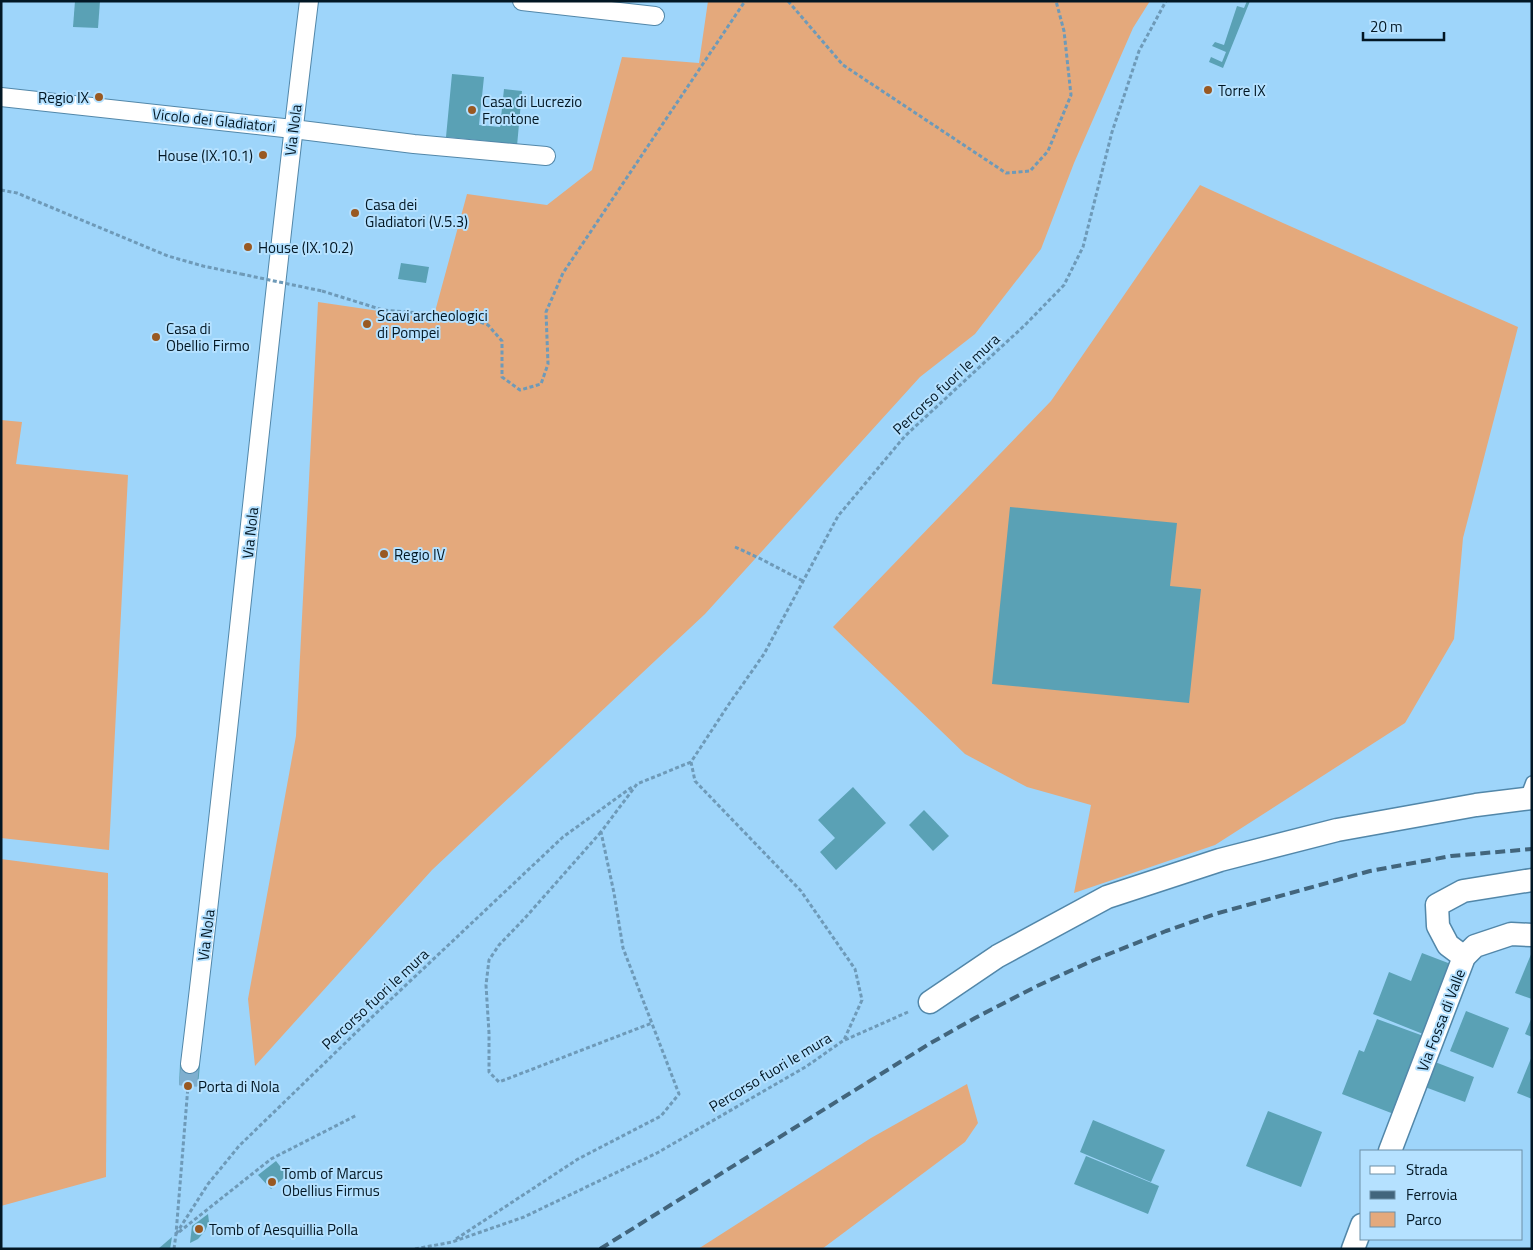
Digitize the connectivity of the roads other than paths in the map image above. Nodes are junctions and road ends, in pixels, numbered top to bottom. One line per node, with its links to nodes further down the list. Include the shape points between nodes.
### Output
1 (309, 1): 5 (street, Via Nola)
2 (522, 1): 3 (street)
3 (654, 16)
4 (1, 97): 5 (street, Vicolo dei Gladiatori)
5 (293, 129): 6 (street, Vicolo dei Gladiatori); 12 (street, Via Nola, via 214,870)
6 (546, 156)
7 (1530, 793): 11 (street, via 1337,830 1220,860 1107,897 998,956)
8 (1532, 880): 10 (street, via 1463,891 1438,905 1438,926 1448,945)
9 (1532, 935): 10 (street, Via Fossa di Valle, via 1511,934 1475,946)
10 (1464, 957): 13 (street, Via Fossa di Valle)
11 (930, 1002)
12 (190, 1064)
13 (1390, 1150)
14 (1360, 1230): 15 (street)
15 (1353, 1249)

